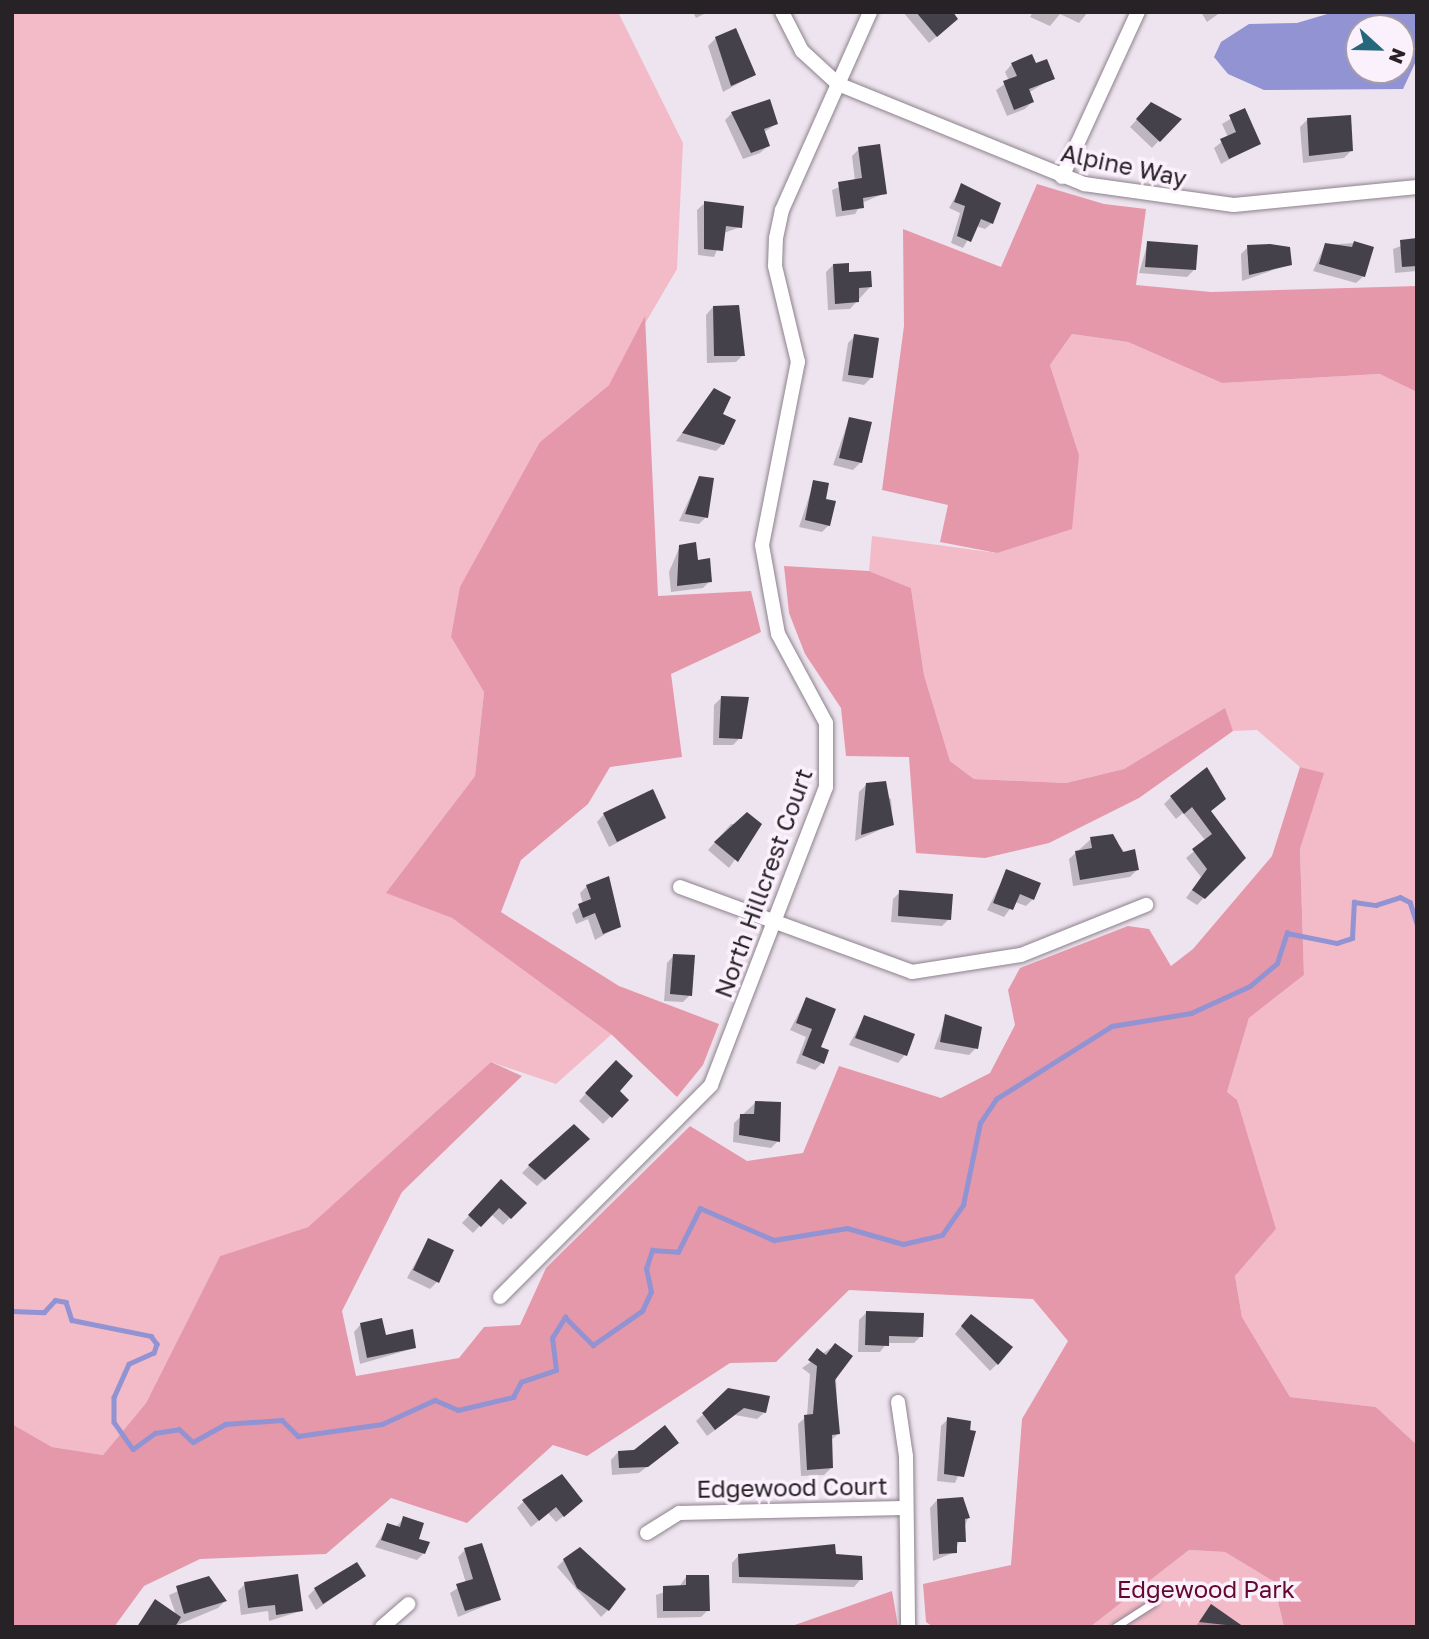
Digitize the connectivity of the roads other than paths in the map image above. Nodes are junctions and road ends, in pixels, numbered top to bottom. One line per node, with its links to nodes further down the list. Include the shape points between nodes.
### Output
1 (782, 12): 4 (street, Alpine Way, via 802,51)
2 (870, 12): 4 (street, North Hillcrest Court)
3 (1138, 12): 5 (street)
4 (838, 84): 5 (street, Alpine Way); 9 (street, North Hillcrest Court, via 782,210 776,238 777,275 798,362 767,503 766,583 789,661 826,723 830,744 826,787)
5 (1062, 177): 6 (street, Alpine Way, via 1133,195 1234,205)
6 (1417, 187)
7 (680, 887): 9 (street)
8 (1146, 905): 9 (street, via 985,964 912,972)
9 (775, 923): 10 (street, North Hillcrest Court, via 711,1085)
10 (500, 1297)
11 (898, 1402): 12 (street, Edgewood Court, via 906,1456)
12 (903, 1508): 13 (street, Edgewood Court, via 679,1513); 17 (street, Edgewood Court)
13 (647, 1533)
14 (1154, 1602): 18 (lane)
15 (408, 1604): 16 (street)
16 (382, 1627)
17 (908, 1627)
18 (1115, 1627)

